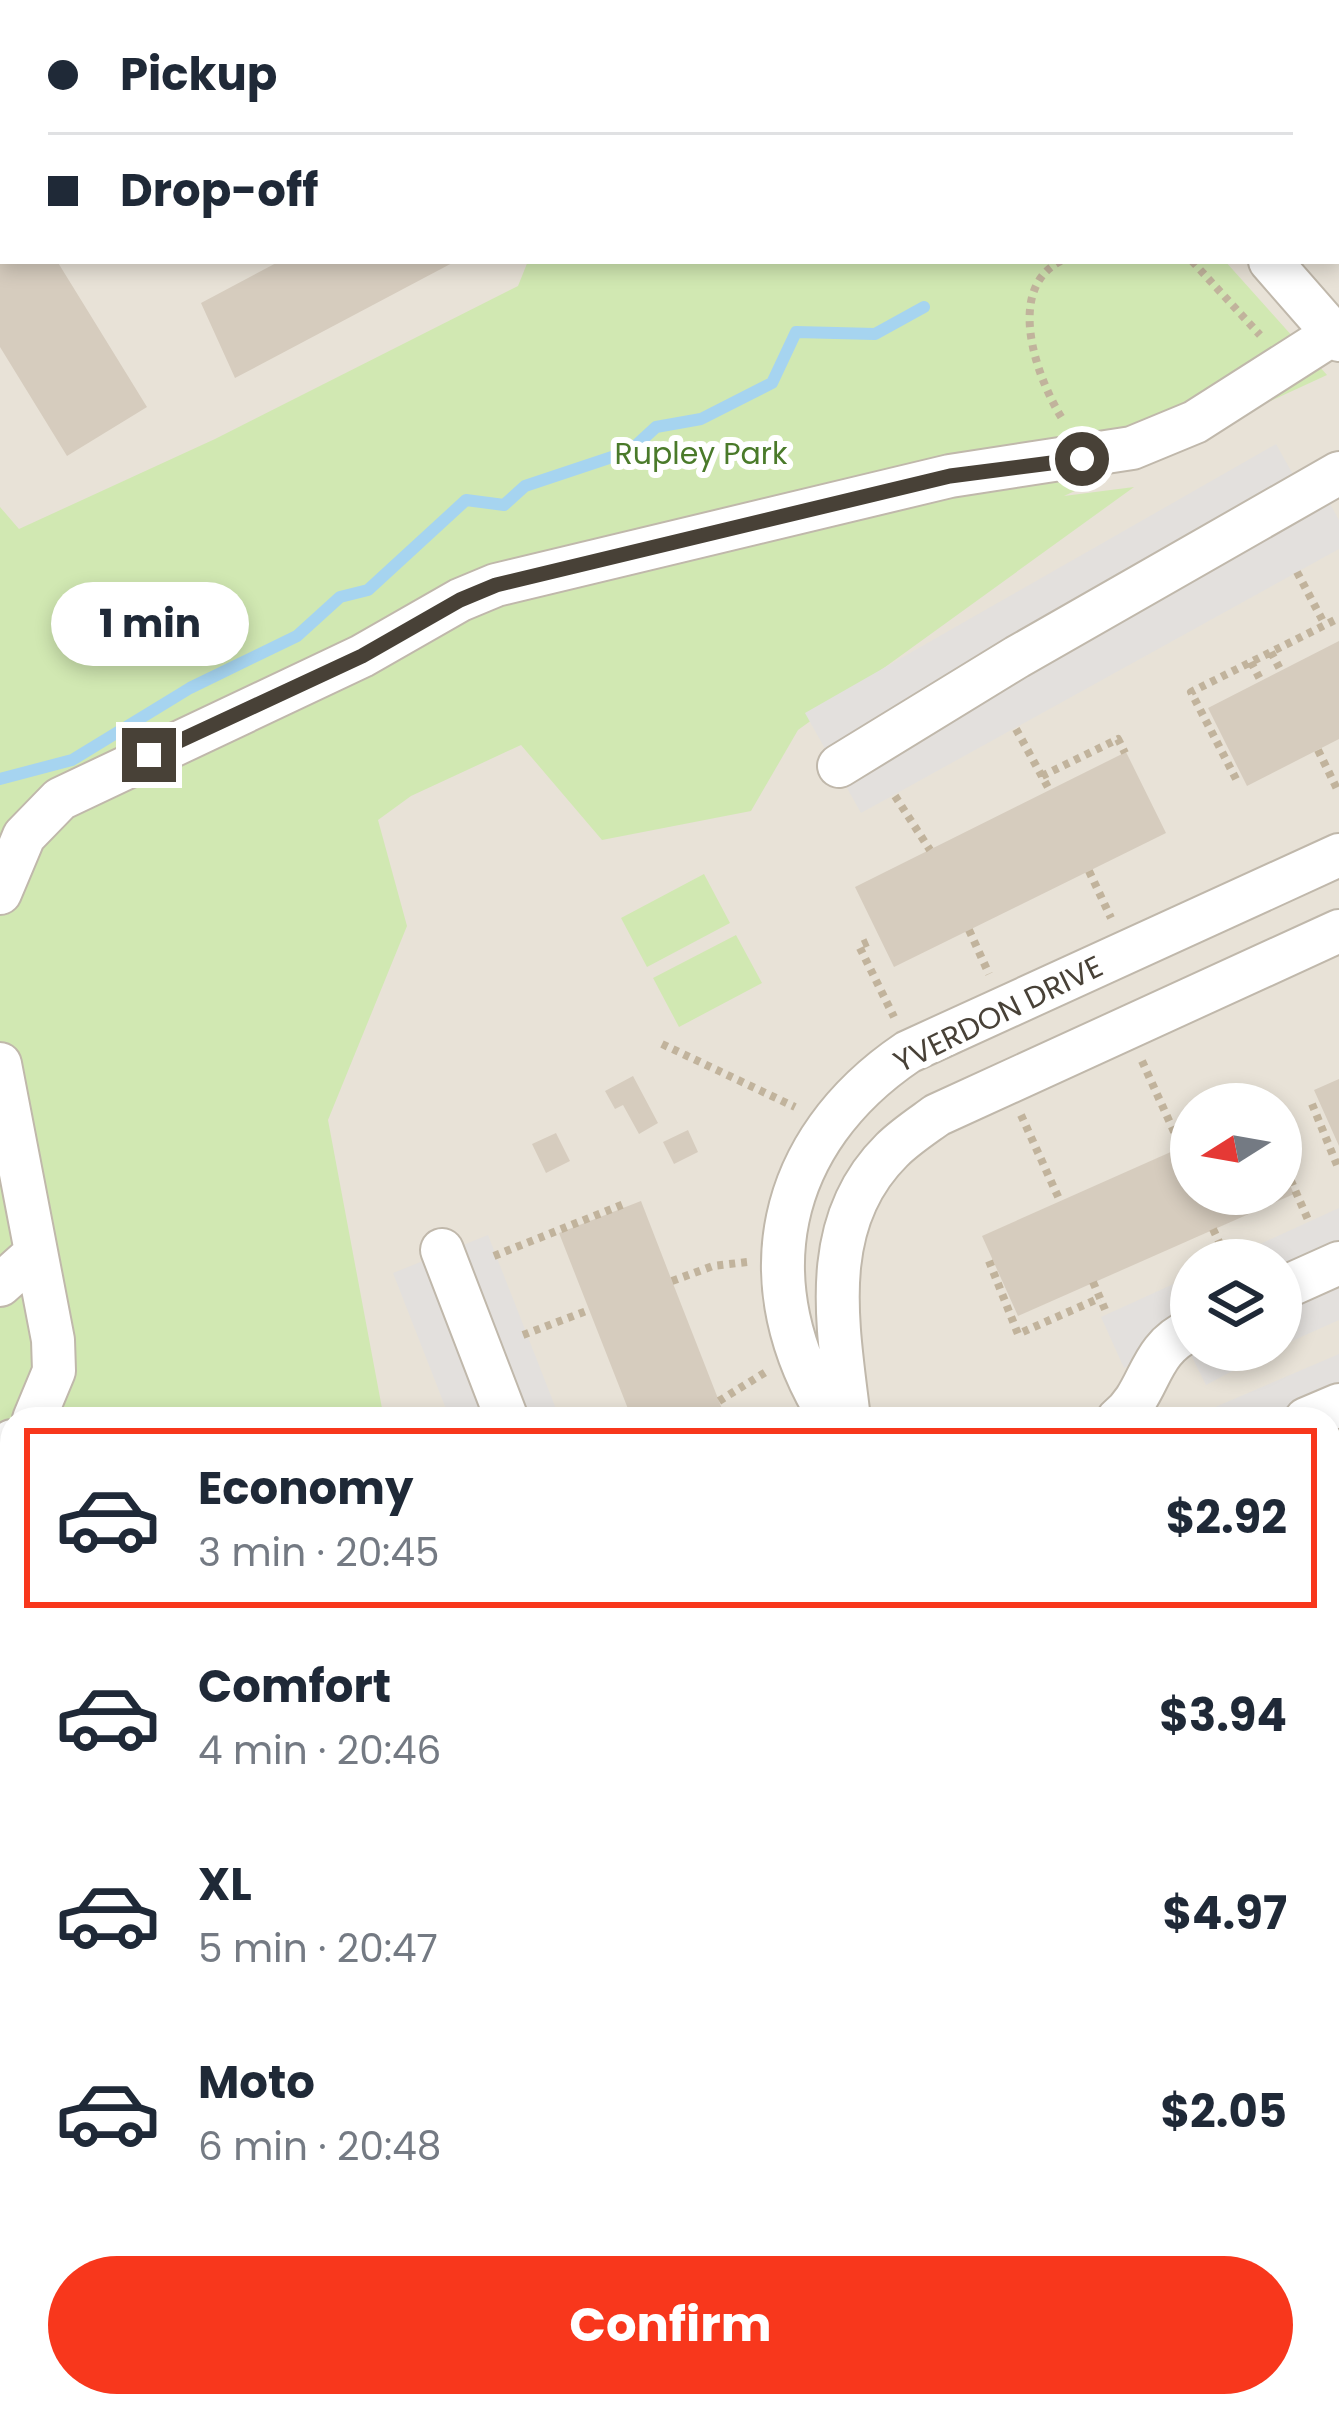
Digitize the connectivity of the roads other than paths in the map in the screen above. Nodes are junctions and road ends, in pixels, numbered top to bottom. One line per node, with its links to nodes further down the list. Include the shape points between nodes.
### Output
1 (1273, 264): 2 (street)
2 (1336, 337): 6 (street, via 1195,422 1132,448 950,476 478,592 60,800 24,836)
3 (1339, 473): 4 (street)
4 (839, 766)
5 (1339, 855): 17 (street, YVERDON DRIVE, via 908,1052 842,1107 793,1198 782,1263 790,1336)
6 (0, 893)
7 (1339, 931): 18 (street, via 937,1115 894,1148 858,1196 842,1239 836,1307)
8 (0, 1064): 10 (street)
9 (442, 1250): 16 (street)
10 (37, 1252): 13 (street); 15 (street, via 54,1371)
11 (1339, 1263): 12 (street)
12 (1302, 1280)
13 (0, 1286)
14 (1170, 1343): 19 (street)
15 (39, 1407)
16 (502, 1407)
17 (822, 1407)
18 (848, 1407)
19 (1131, 1407)

